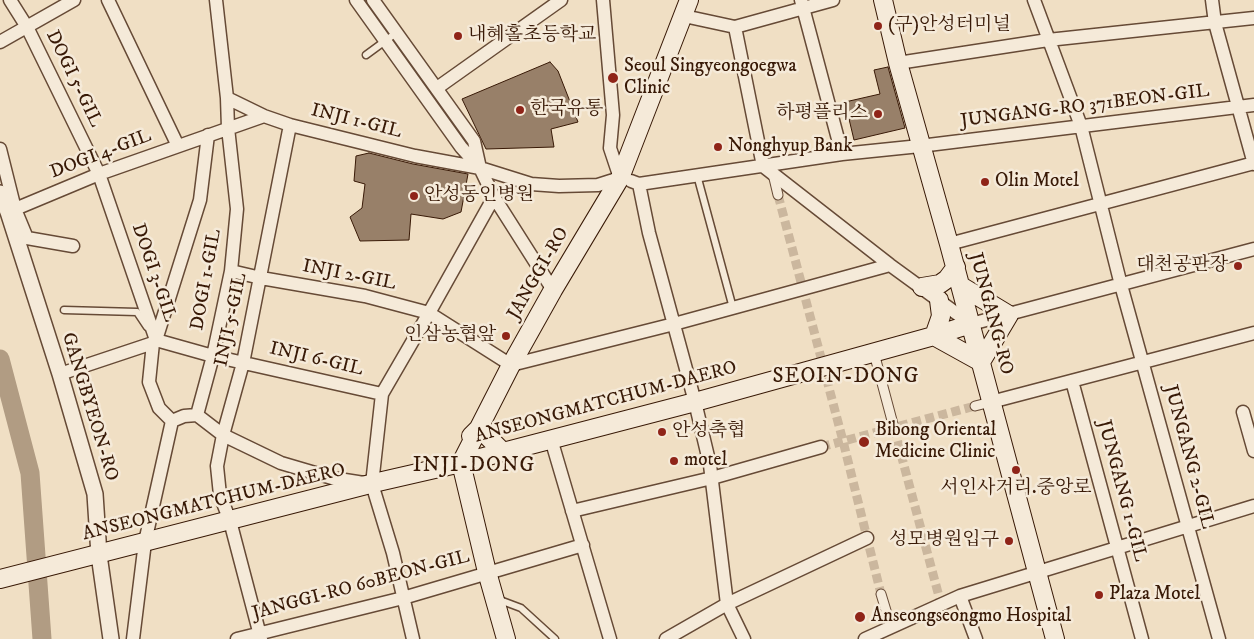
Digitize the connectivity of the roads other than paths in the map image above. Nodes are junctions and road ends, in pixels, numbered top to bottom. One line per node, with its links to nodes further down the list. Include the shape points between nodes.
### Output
1 (10, 0): 17 (street)
2 (74, 0): 17 (street, DOGI 5-GIL)
3 (108, 0): 34 (street)
4 (216, 0): 26 (street, DOGI 1-GIL)
5 (356, 0): 21 (street)
6 (372, 0): 19 (street)
7 (561, 0): 25 (street)
8 (603, 0): 43 (street, via 613,115 610,148)
9 (833, 0): 13 (street)
10 (883, 0): 24 (main road, JUNGANG-RO)
11 (1034, 0): 20 (street, JUNGANG 2-GIL)
12 (1212, 0): 16 (street)
13 (802, 4): 18 (street); 37 (street)
14 (686, 8): 18 (street); 43 (main road, JANGGI-RO)
15 (1254, 18): 16 (street)
16 (1215, 23): 20 (street); 28 (street)
17 (27, 27): 22 (street, DOGI 5-GIL); 41 (street, DOGI 5-GIL)
18 (735, 27): 40 (street)
19 (396, 33): 21 (lane); 25 (street)
20 (1048, 40): 24 (street); 31 (street, JUNGANG 2-GIL)
21 (385, 41): 23 (lane); 39 (street, via 461,147)
22 (0, 42)
23 (366, 55)
24 (898, 63): 35 (main road, JUNGANG-RO)
25 (437, 88): 39 (street, via 474,141)
26 (227, 98): 29 (street, INJI 1-GIL); 32 (street, DOGI 1-GIL)
27 (1254, 105): 28 (street, JUNGANG-RO 371BEON-GIL)
28 (1238, 107): 31 (street, JUNGANG-RO 371BEON-GIL); 38 (street)
29 (264, 116): 30 (street, INJI 1-GIL); 32 (street, DOGI 4-GIL)
30 (290, 125): 39 (street, INJI 1-GIL, via 415,156); 56 (street, INJI 5-GIL)
31 (1081, 126): 35 (street, JUNGANG-RO 371BEON-GIL); 48 (street, JUNGANG 2-GIL)
32 (228, 128): 33 (street, DOGI 4-GIL); 55 (street, DOGI 1-GIL, via 237,210)
33 (208, 135): 34 (street, DOGI 4-GIL); 70 (street, via 200,200)
34 (178, 146): 41 (street, DOGI 4-GIL)
35 (920, 146): 37 (street, JUNGANG-RO 371BEON-GIL); 50 (main road, JUNGANG-RO)
36 (0, 149): 49 (street)
37 (842, 154): 40 (street, JUNGANG-RO 371BEON-GIL)
38 (1254, 163): 48 (street)
39 (480, 168): 43 (street, INJI 1-GIL, via 531,184 598,185); 47 (street)
40 (768, 170): 42 (street, JUNGANG-RO 371BEON-GIL); 46 (street); 53 (street)
41 (99, 174): 49 (street, DOGI 4-GIL); 70 (street, DOGI 3-GIL)
42 (697, 175): 44 (street, JUNGANG-RO 371BEON-GIL); 62 (lane)
43 (620, 178): 44 (street); 60 (main road, JANGGI-RO)
44 (639, 184): 66 (street)
45 (0, 192): 49 (street, GANGBYEON-RO)
46 (778, 195)
47 (494, 197): 60 (street); 64 (street)
48 (1102, 204): 50 (street); 57 (street, JUNGANG 2-GIL)
49 (12, 210): 51 (street, via 27,238); 77 (street, GANGBYEON-RO)
50 (949, 244): 54 (main road, JUNGANG-RO)
51 (73, 246)
52 (1254, 249): 57 (street, ANSEONGMATCHUM-DAERO)
53 (890, 265): 59 (street); 62 (street)
54 (956, 267): 58 (main road, JUNGANG-RO); 59 (main road, via 940,284)
55 (231, 271): 56 (street, INJI 2-GIL); 72 (street, DOGI 1-GIL)
56 (261, 278): 64 (street, INJI 2-GIL, via 364,296); 74 (street, INJI 5-GIL)
57 (1121, 285): 65 (street, ANSEONGMATCHUM-DAERO); 75 (street, JUNGANG 2-GIL)
58 (961, 286): 65 (main road); 67 (main road, JUNGANG-RO)
59 (922, 287): 61 (street)
60 (553, 290): 76 (main road, JANGGI-RO)
61 (939, 300): 67 (street); 69 (main road, via 941,316)
62 (732, 308): 66 (street)
63 (64, 310): 70 (lane, DOGI 3-GIL, via 137,312)
64 (429, 313): 76 (street, INJI 2-GIL); 79 (street)
65 (1009, 315): 67 (street, ANSEONGMATCHUM-DAERO); 73 (main road)
66 (674, 324): 76 (street); 80 (street)
67 (971, 324): 69 (main road, ANSEONGMATCHUM-DAERO); 73 (main road, JUNGANG-RO)
68 (1254, 334): 75 (street)
69 (934, 336): 71 (main road, ANSEONGMATCHUM-DAERO); 73 (main road)
70 (155, 342): 72 (street, INJI 6-GIL); 77 (street); 84 (street, via 149,382 160,408)
71 (874, 353): 80 (main road, ANSEONGMATCHUM-DAERO); 86 (street)
72 (213, 356): 74 (street, INJI 6-GIL); 83 (street, DOGI 1-GIL)
73 (981, 362): 81 (main road, JUNGANG-RO)
74 (243, 363): 79 (street, INJI 6-GIL); 87 (street, INJI 5-GIL)
75 (1142, 363): 78 (street); 100 (street, JUNGANG 2-GIL)
76 (511, 365): 85 (main road, JANGGI-RO)
77 (60, 374): 105 (street, GANGBYEON-RO, via 95,494)
78 (1072, 381): 81 (street); 104 (street, JUNGANG 1-GIL)
79 (382, 394): 95 (street)
80 (695, 402): 88 (main road, ANSEONGMATCHUM-DAERO); 94 (street)
81 (983, 404): 106 (main road, JUNGANG-RO)
82 (1243, 412): 90 (street)
83 (197, 415): 84 (street, via 184,416); 87 (street)
84 (172, 422): 102 (street)
85 (479, 428): 91 (main road); 92 (main road, JANGGI-RO); 93 (main road)
86 (894, 428)
87 (223, 435): 95 (street, via 282,463 332,478); 99 (street, INJI 5-GIL, via 217,466 220,495)
88 (551, 439): 91 (main road, ANSEONGMATCHUM-DAERO); 98 (street)
89 (821, 447): 94 (street)
90 (1254, 451)
91 (503, 452): 92 (main road, ANSEONGMATCHUM-DAERO)
92 (461, 463): 93 (main road, ANSEONGMATCHUM-DAERO); 96 (main road)
93 (436, 469): 95 (main road, ANSEONGMATCHUM-DAERO); 96 (main road)
94 (712, 478): 98 (street); 113 (street)
95 (372, 484): 99 (main road, ANSEONGMATCHUM-DAERO); 112 (street)
96 (468, 489): 107 (main road)
97 (1254, 506): 100 (street)
98 (572, 511): 103 (street)
99 (230, 520): 102 (main road, ANSEONGMATCHUM-DAERO); 115 (street, INJI 5-GIL)
100 (1188, 528): 104 (street); 129 (street, JUNGANG 2-GIL)
101 (867, 538): 113 (street)
102 (144, 542): 105 (main road, ANSEONGMATCHUM-DAERO); 118 (street)
103 (583, 545): 107 (street); 122 (street)
104 (1116, 548): 106 (street); 128 (street, JUNGANG 1-GIL)
105 (96, 555): 108 (main road, ANSEONGMATCHUM-DAERO); 117 (street, GANGBYEON-RO)
106 (1036, 571): 110 (street); 127 (main road, JUNGANG-RO)
107 (487, 572): 111 (main road); 112 (street, JANGGI-RO 60BEON-GIL)
108 (0, 579)
109 (881, 594): 114 (street)
110 (960, 596): 114 (street); 126 (street)
111 (494, 597): 120 (main road); 121 (lane, via 520,608)
112 (403, 598): 115 (street, JANGGI-RO 60BEON-GIL); 119 (street)
113 (727, 604): 123 (street); 124 (street)
114 (891, 627): 125 (street)
115 (260, 636): 116 (street, JANGGI-RO 60BEON-GIL)
116 (242, 638)
117 (111, 639)
118 (133, 639)
119 (413, 639)
120 (506, 639)
121 (555, 639)
122 (610, 639)
123 (666, 639)
124 (744, 639)
125 (865, 639)
126 (976, 639)
127 (1055, 639)
128 (1142, 639)
129 (1219, 639)

